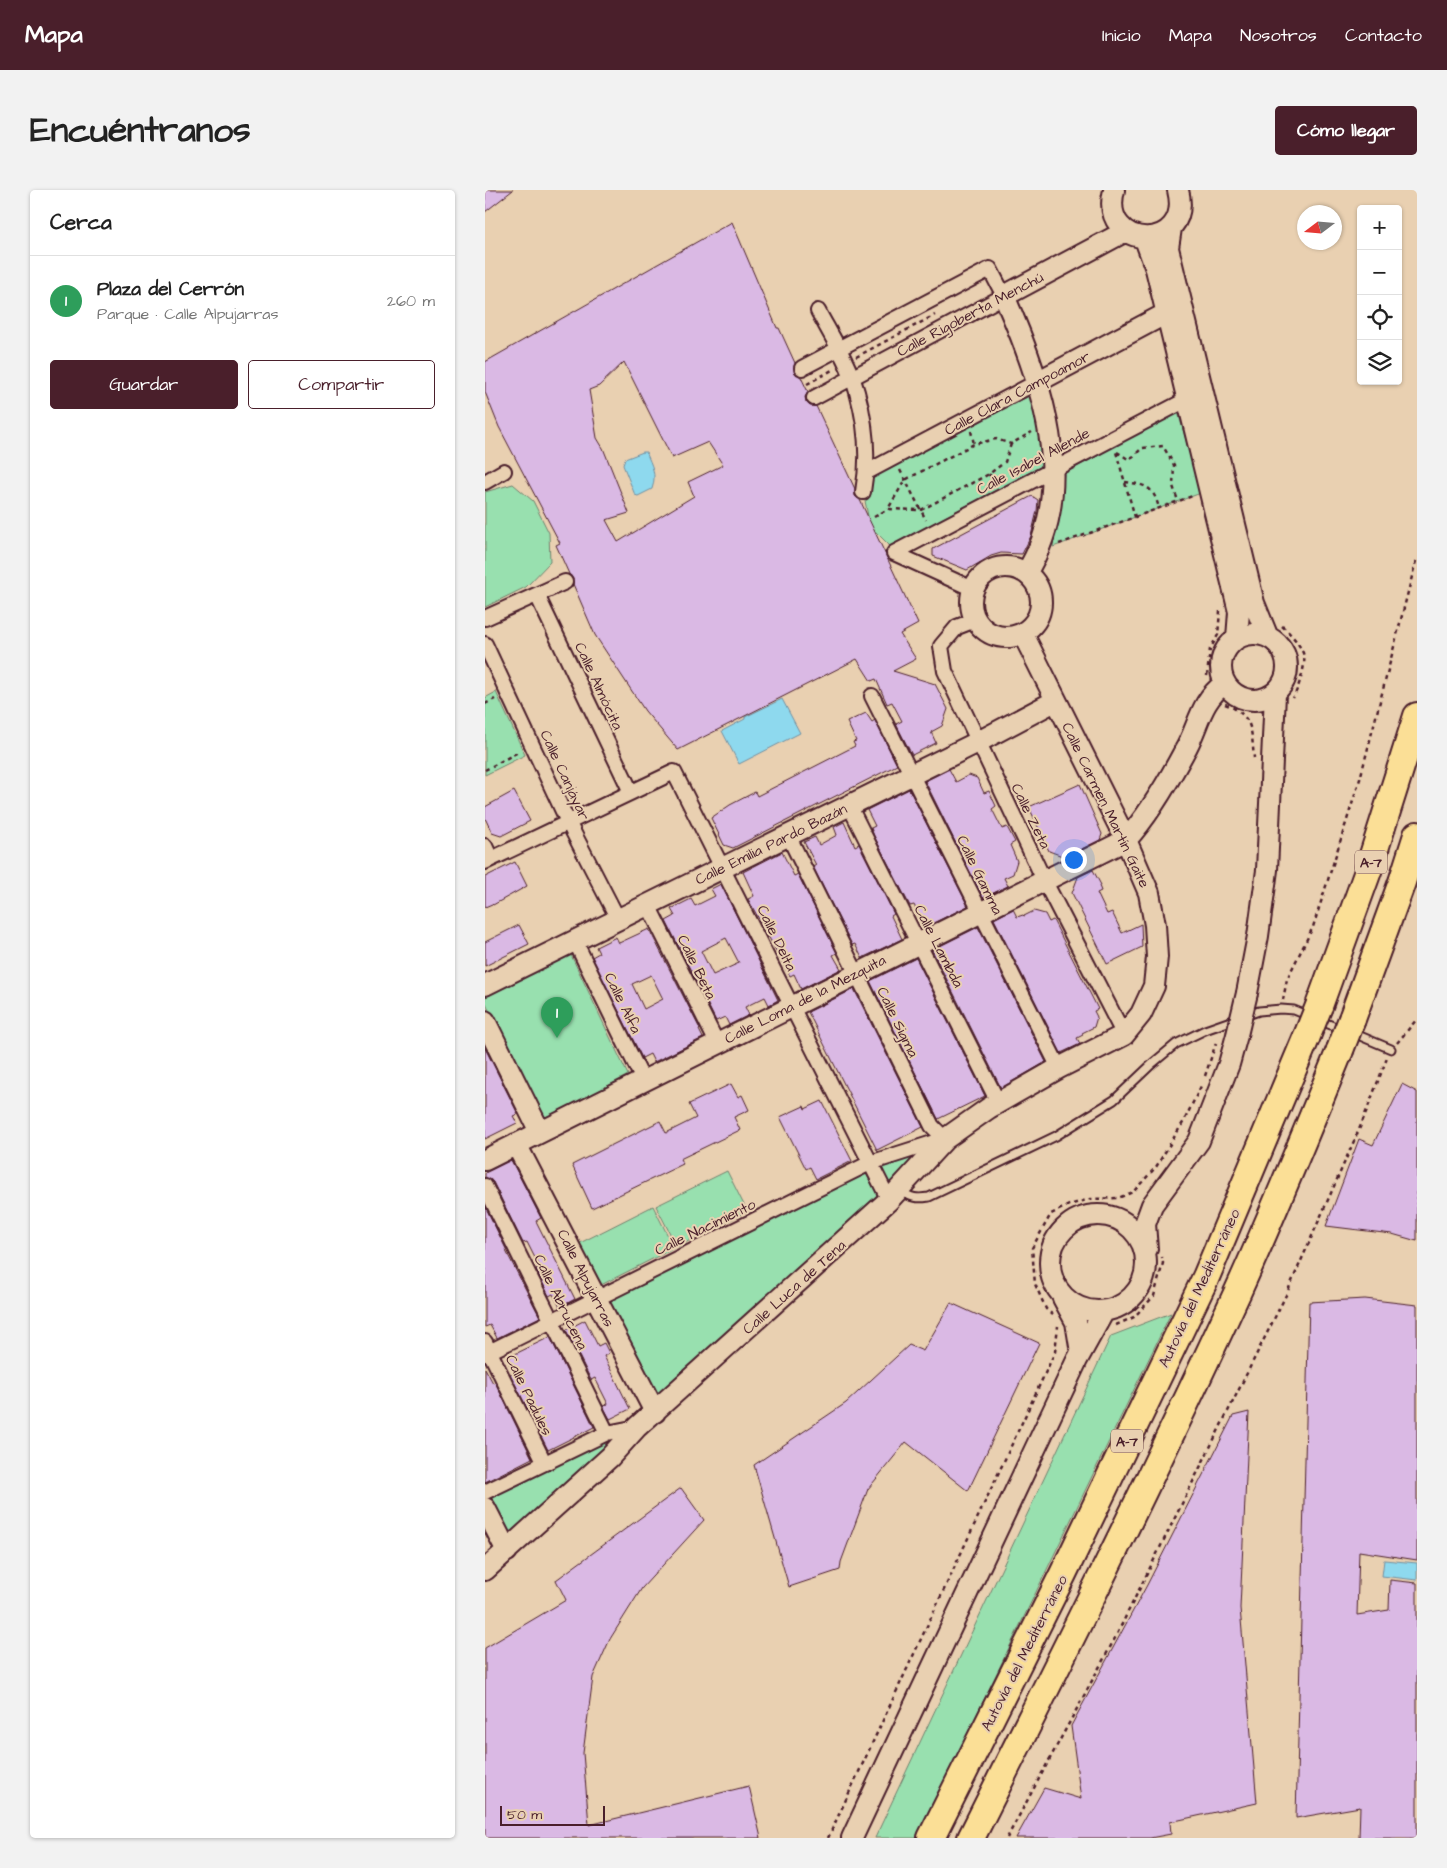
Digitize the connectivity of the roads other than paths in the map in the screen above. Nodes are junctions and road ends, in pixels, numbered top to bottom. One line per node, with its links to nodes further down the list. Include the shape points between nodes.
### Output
1 (1114, 190): 4 (street, via 1111,201 1116,222)
2 (1178, 190): 3 (street, via 1181,202 1179,216)
3 (1171, 228): 5 (street, via 1159,236); 27 (street, via 1168,248 1254,603)
4 (1126, 231): 5 (street); 6 (street, Calle Rigoberta Menchú)
5 (1145, 238): 8 (street, via 1157,269)
6 (1004, 296): 9 (street, Calle Rigoberta Menchú, via 990,269); 11 (street, Calle Rigoberta Menchú); 12 (street)
7 (818, 311): 9 (street)
8 (1167, 313): 12 (street, Calle Clara Campoamor); 14 (street)
9 (837, 349): 10 (street, Calle Rigoberta Menchú); 11 (street)
10 (802, 368)
11 (851, 377): 13 (street, Calle Rigoberta Menchú); 17 (street, via 864,426)
12 (1037, 382): 16 (street, via 1047,424); 17 (street, Calle Clara Campoamor)
13 (814, 398)
14 (1188, 399): 16 (street, Calle Isabel Allende); 28 (street, via 1239,612)
15 (504, 470): 18 (street)
16 (1052, 470): 20 (street, via 1053,490 1044,534); 22 (street, Calle Isabel Allende, via 894,553)
17 (867, 472): 19 (street)
18 (485, 482)
19 (863, 492)
20 (1026, 572): 22 (street, via 1017,568 996,568 986,573); 26 (street, via 1041,592 1042,604 1033,627)
21 (565, 582): 23 (street)
22 (973, 589): 25 (street, via 971,610)
23 (537, 594): 24 (street); 39 (street, Calle Almócita)
24 (485, 618)
25 (975, 620): 26 (street, via 991,635 1013,638); 36 (street, Calle Zeta, via 957,627 941,646 945,671)
26 (1023, 634): 34 (street, Calle Carmen Martín Gaite)
27 (1267, 635): 28 (street, via 1251,633); 31 (street, via 1281,646 1288,662 1286,680)
28 (1237, 638): 30 (street, via 1227,647)
29 (485, 644): 41 (street, Calle Canjáyar)
30 (1216, 681): 33 (street); 44 (street, via 1216,690 1203,707 1185,751)
31 (1275, 694): 33 (street, via 1258,701); 37 (street)
32 (872, 696): 38 (street, Calle Gamma)
33 (1239, 697): 37 (street, via 1259,714 1267,731)
34 (1055, 701): 36 (street, Calle Emilia Pardo Bazán); 44 (street, Calle Carmen Martín Gaite)
35 (1417, 716): 89 (highway, Autovía del Mediterráneo / A-7, bridge, via 1368,871 1319,1006 1205,1277 1063,1574)
36 (977, 742): 38 (street, Calle Emilia Pardo Bazán); 48 (street, Calle Zeta)
37 (1272, 756): 71 (street, bridge, via 1267,870 1258,936 1237,1035 1199,1140)
38 (912, 774): 40 (street, Calle Emilia Pardo Bazán); 50 (street, Calle Gamma)
39 (631, 792): 41 (street); 47 (street, Calle Delta, via 674,772)
40 (849, 805): 42 (street, Calle Emilia Pardo Bazán); 53 (street, Calle Lambda)
41 (568, 822): 46 (street); 51 (street, Calle Canjáyar)
42 (788, 835): 47 (street, Calle Emilia Pardo Bazán); 54 (street, Calle Sigma)
43 (1417, 835): 90 (highway, A-7, bridge, via 1340,1050 1238,1292)
44 (1126, 840): 48 (street, Calle Loma de la Mezquita); 58 (street, Calle Carmen Martín Gaite, via 1149,893 1157,957 1154,986 1141,1014)
45 (485, 846): 46 (street)
46 (488, 861)
47 (723, 867): 49 (street, Calle Emilia Pardo Bazán); 56 (street, Calle Delta)
48 (1044, 880): 50 (street, Calle Loma de la Mezquita); 58 (street, Calle Zeta)
49 (648, 905): 51 (street, Calle Emilia Pardo Bazán); 59 (street, Calle Beta)
50 (980, 912): 53 (street, Calle Loma de la Mezquita); 61 (street, Calle Gamma)
51 (619, 919): 52 (street, Calle Emilia Pardo Bazán)
52 (575, 941): 55 (street, Calle Emilia Pardo Bazán); 62 (street, Calle Alfa)
53 (918, 942): 54 (street, Calle Loma de la Mezquita); 63 (street, Calle Lambda)
54 (856, 973): 56 (street, Calle Loma de la Mezquita); 65 (street, Calle Sigma, via 932,1126)
55 (485, 985)
56 (792, 1005): 59 (street, Calle Loma de la Mezquita); 68 (street, Calle Delta)
57 (485, 1021): 64 (street)
58 (1124, 1035): 61 (street, Calle Luca de Tena)
59 (717, 1043): 62 (street, Calle Loma de la Mezquita)
60 (1391, 1049): 70 (lane, via 1294,1010 1259,1011 1205,1030 1177,1044 1114,1100 1056,1136 929,1197)
61 (1059, 1068): 63 (street, Calle Luca de Tena)
62 (643, 1080): 64 (street, Calle Loma de la Mezquita)
63 (998, 1102): 65 (street, Calle Luca de Tena)
64 (540, 1132): 66 (street, Calle Loma de la Mezquita)
65 (945, 1139): 68 (street, Calle Nacimiento); 70 (street, Calle Luca de Tena)
66 (516, 1144): 67 (street, Calle Loma de la Mezquita); 75 (street, Calle Alpujarras)
67 (485, 1160)
68 (870, 1163): 70 (street, Calle Delta); 75 (street, Calle Nacimiento)
69 (485, 1186): 77 (street, Calle Abrucena)
70 (894, 1195): 80 (street, Calle Luca de Tena)
71 (1151, 1205): 72 (street); 73 (street, via 1145,1224)
72 (1116, 1217): 73 (street, via 1137,1233); 74 (street, via 1084,1216 1058,1234 1051,1249 1050,1265 1053,1281)
73 (1147, 1258): 76 (street, via 1146,1274 1140,1288 1125,1303)
74 (1062, 1295): 76 (street, via 1081,1308); 79 (street, via 1076,1322)
75 (596, 1299): 77 (street, Calle Nacimiento); 80 (street, Calle Alpujarras)
76 (1104, 1311): 79 (street)
77 (552, 1321): 78 (street, Calle Nacimiento); 82 (street, Calle Abrucena)
78 (487, 1350): 83 (street, Calle Padules)
79 (1081, 1352): 88 (street)
80 (655, 1412): 81 (street, Calle Luca de Tena)
81 (637, 1427): 82 (street); 86 (street, Calle Luca de Tena)
82 (607, 1433): 83 (street)
83 (544, 1462): 84 (street)
84 (485, 1492)
85 (485, 1508): 86 (street)
86 (507, 1552): 87 (street, Calle Luca de Tena)
87 (485, 1570)
88 (852, 1838)
89 (931, 1838)
90 (971, 1838)

